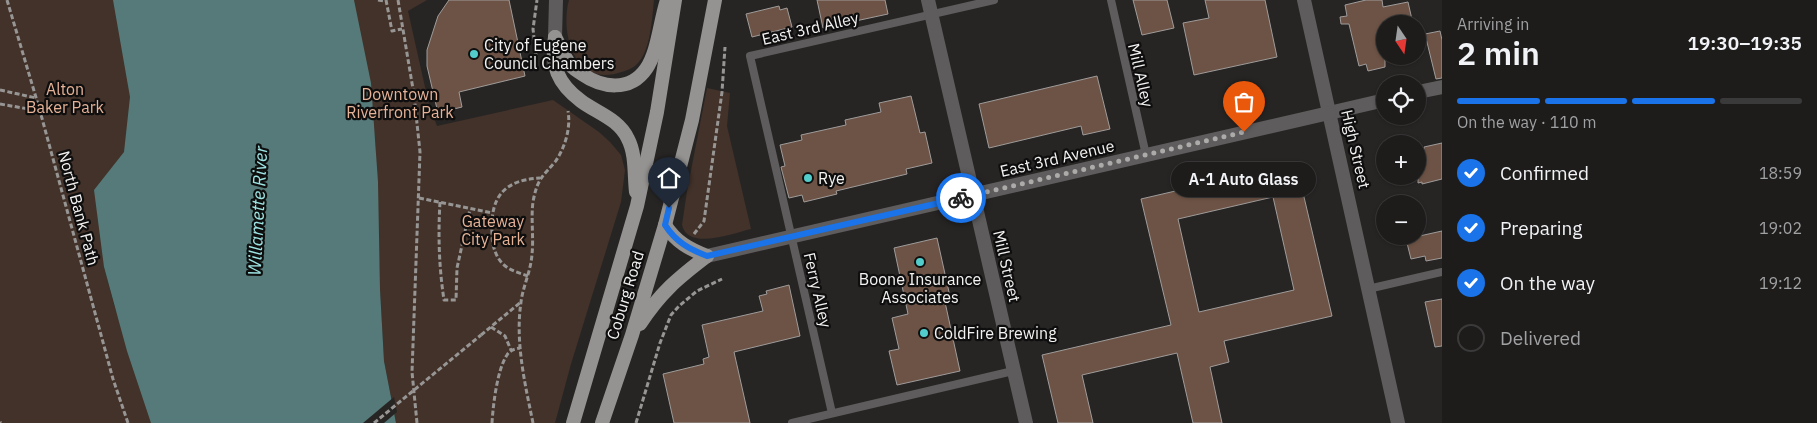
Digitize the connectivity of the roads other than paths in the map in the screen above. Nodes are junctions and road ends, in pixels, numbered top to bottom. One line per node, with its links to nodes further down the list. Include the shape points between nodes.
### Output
1 (556, 0): 10 (street)
2 (668, 0): 10 (main road, via 652,58 638,79 626,85 612,86 591,80 570,65)
3 (675, 0): 18 (main road, Coburg Road, via 657,112)
4 (715, 0): 19 (main road, Coburg Road, via 692,120)
5 (928, 0): 9 (street, Mill Street)
6 (994, 0): 9 (lane, East 3rd Alley)
7 (1110, 0): 16 (lane, Mill Alley)
8 (1304, 0): 15 (street, High Street)
9 (931, 14): 11 (lane, East 3rd Alley); 17 (street, Mill Street)
10 (555, 37): 18 (main road, via 552,52 555,67 566,87 580,101 613,121 629,140)
11 (750, 56): 20 (lane, Ferry Alley)
12 (1442, 87): 13 (street)
13 (1426, 90)
14 (1376, 102): 15 (street, East 3rd Avenue)
15 (1330, 113): 16 (street, East 3rd Avenue); 23 (street, High Street)
16 (1146, 155): 17 (street, East 3rd Avenue)
17 (972, 196): 20 (street, East 3rd Avenue); 25 (street, Mill Street)
18 (637, 206): 27 (main road, Coburg Road)
19 (665, 225): 21 (main road, via 684,247); 24 (main road, Coburg Road)
20 (792, 237): 21 (street, East 3rd Avenue); 26 (lane, Ferry Alley)
21 (707, 256): 24 (main road, via 661,295)
22 (1442, 272): 23 (lane)
23 (1368, 289): 31 (street, High Street)
24 (632, 334): 28 (main road, Coburg Road)
25 (1013, 371): 26 (lane); 30 (street, Mill Street)
26 (832, 413): 29 (lane)
27 (573, 423)
28 (602, 423)
29 (792, 423)
30 (1026, 423)
31 (1398, 423)

